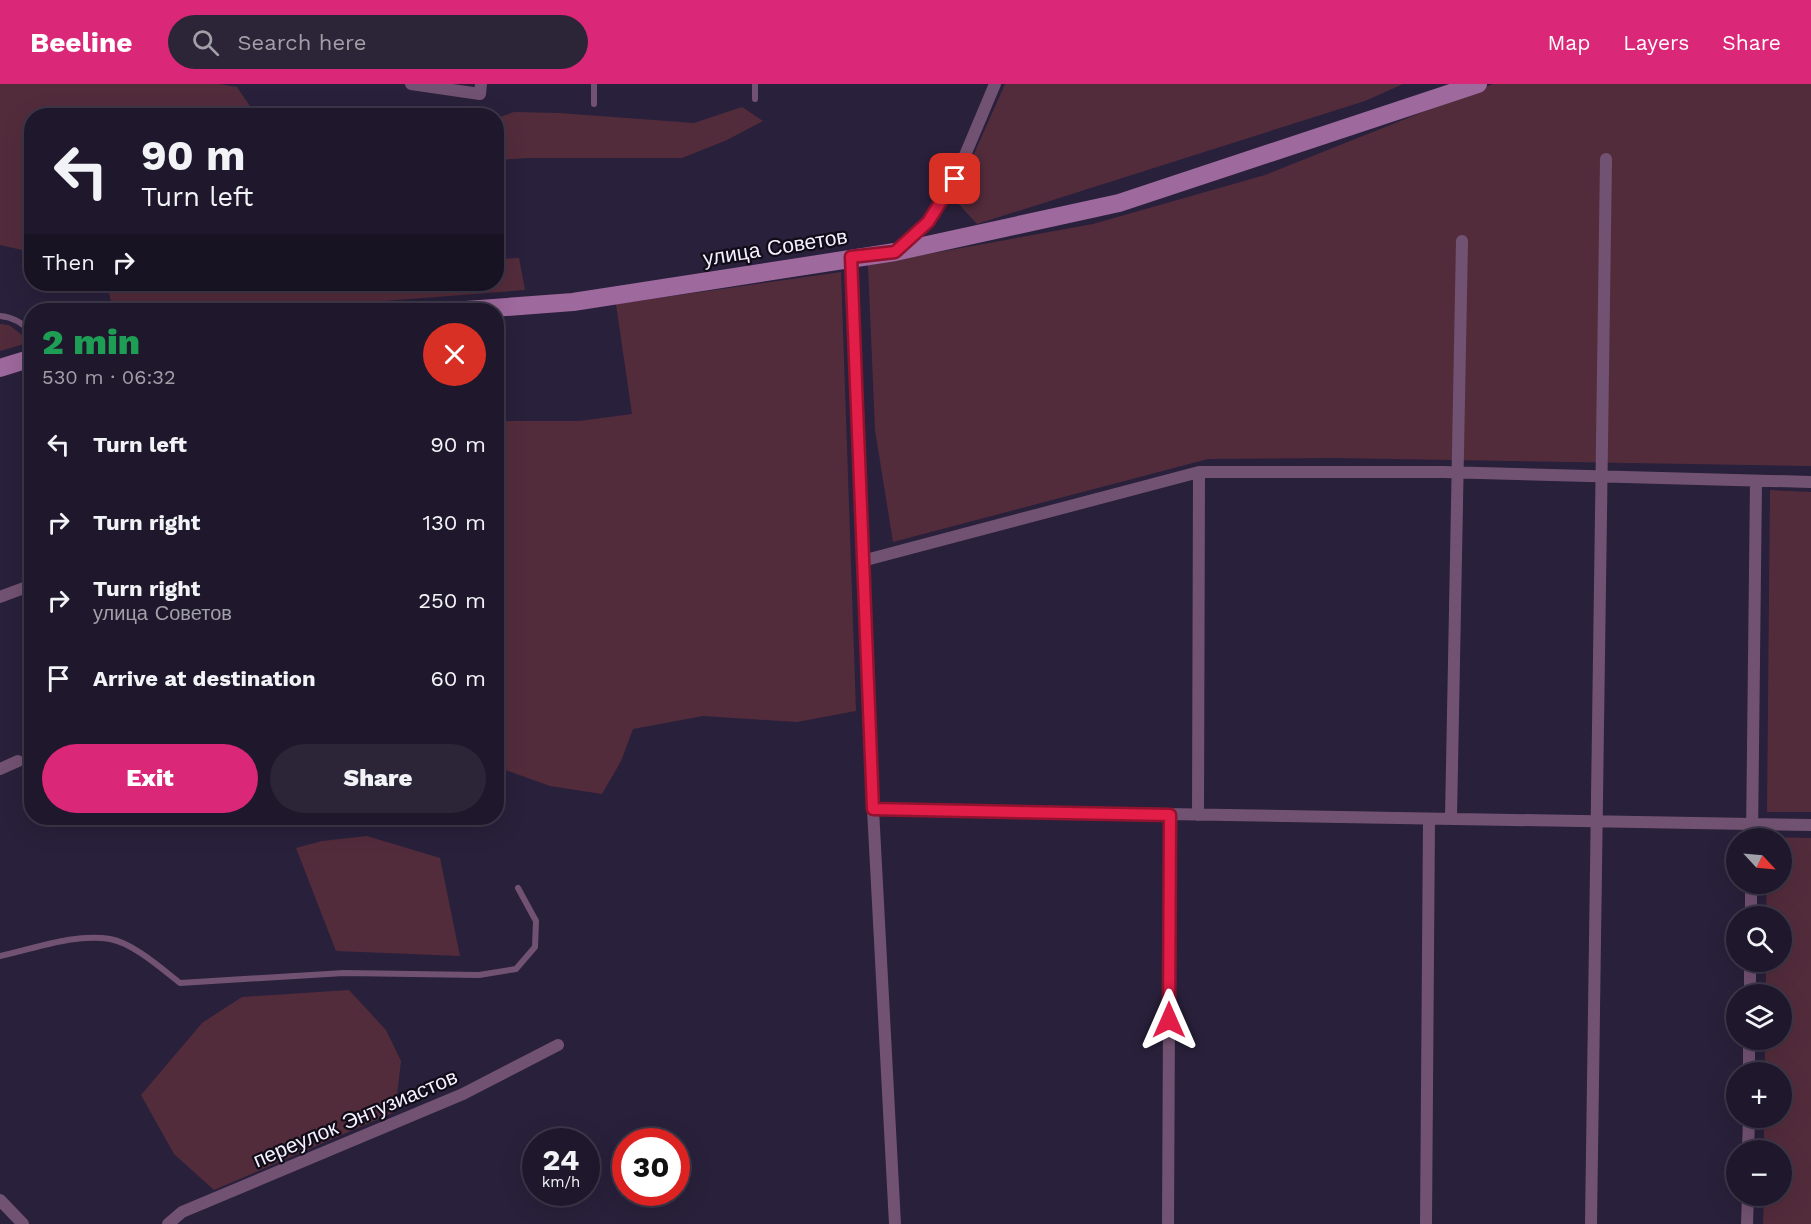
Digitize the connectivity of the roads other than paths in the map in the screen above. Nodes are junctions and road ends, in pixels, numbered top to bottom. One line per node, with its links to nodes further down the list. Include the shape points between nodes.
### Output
1 (411, 84): 2 (street, via 480,94)
2 (482, 84)
3 (594, 84): 8 (lane)
4 (755, 84): 7 (lane)
5 (995, 84): 11 (street, via 955,179 928,222)
6 (1478, 84): 11 (main road, улица Советов, via 1119,203)
7 (755, 99)
8 (594, 104)
9 (1606, 159): 20 (street)
10 (1462, 241): 19 (street)
11 (895, 252): 12 (main road, улица Советов)
12 (851, 257): 13 (main road, улица Советов, via 573,302); 23 (street)
13 (504, 307)
14 (0, 315): 15 (lane)
15 (24, 324)
16 (24, 360): 17 (main road)
17 (0, 368)
18 (1199, 472): 19 (street); 23 (street); 30 (street)
19 (1458, 473): 20 (street); 32 (street)
20 (1602, 476): 21 (street); 33 (street)
21 (1756, 480): 22 (street); 34 (street)
22 (1811, 482)
23 (862, 561): 28 (street)
24 (24, 588): 25 (street)
25 (0, 597)
26 (18, 761): 27 (street)
27 (0, 769)
28 (873, 809): 29 (street); 44 (street)
29 (1170, 815): 30 (street); 45 (street)
30 (1198, 815): 31 (street)
31 (1429, 819): 32 (street); 46 (street)
32 (1451, 819): 33 (street)
33 (1597, 822): 34 (street); 47 (street)
34 (1752, 824): 35 (street); 36 (street)
35 (1811, 825)
36 (1752, 828)
37 (518, 888): 38 (lane, via 536,921 535,946 516,969 479,975 344,972 180,983 148,958 111,939 82,938)
38 (0, 956)
39 (558, 1045): 43 (street, переулок Энтузиастов, via 463,1094 182,1212)
40 (0, 1200): 42 (street)
41 (1748, 1206): 48 (street)
42 (23, 1224)
43 (168, 1224)
44 (895, 1224)
45 (1168, 1224)
46 (1426, 1224)
47 (1591, 1224)
48 (1747, 1224)

